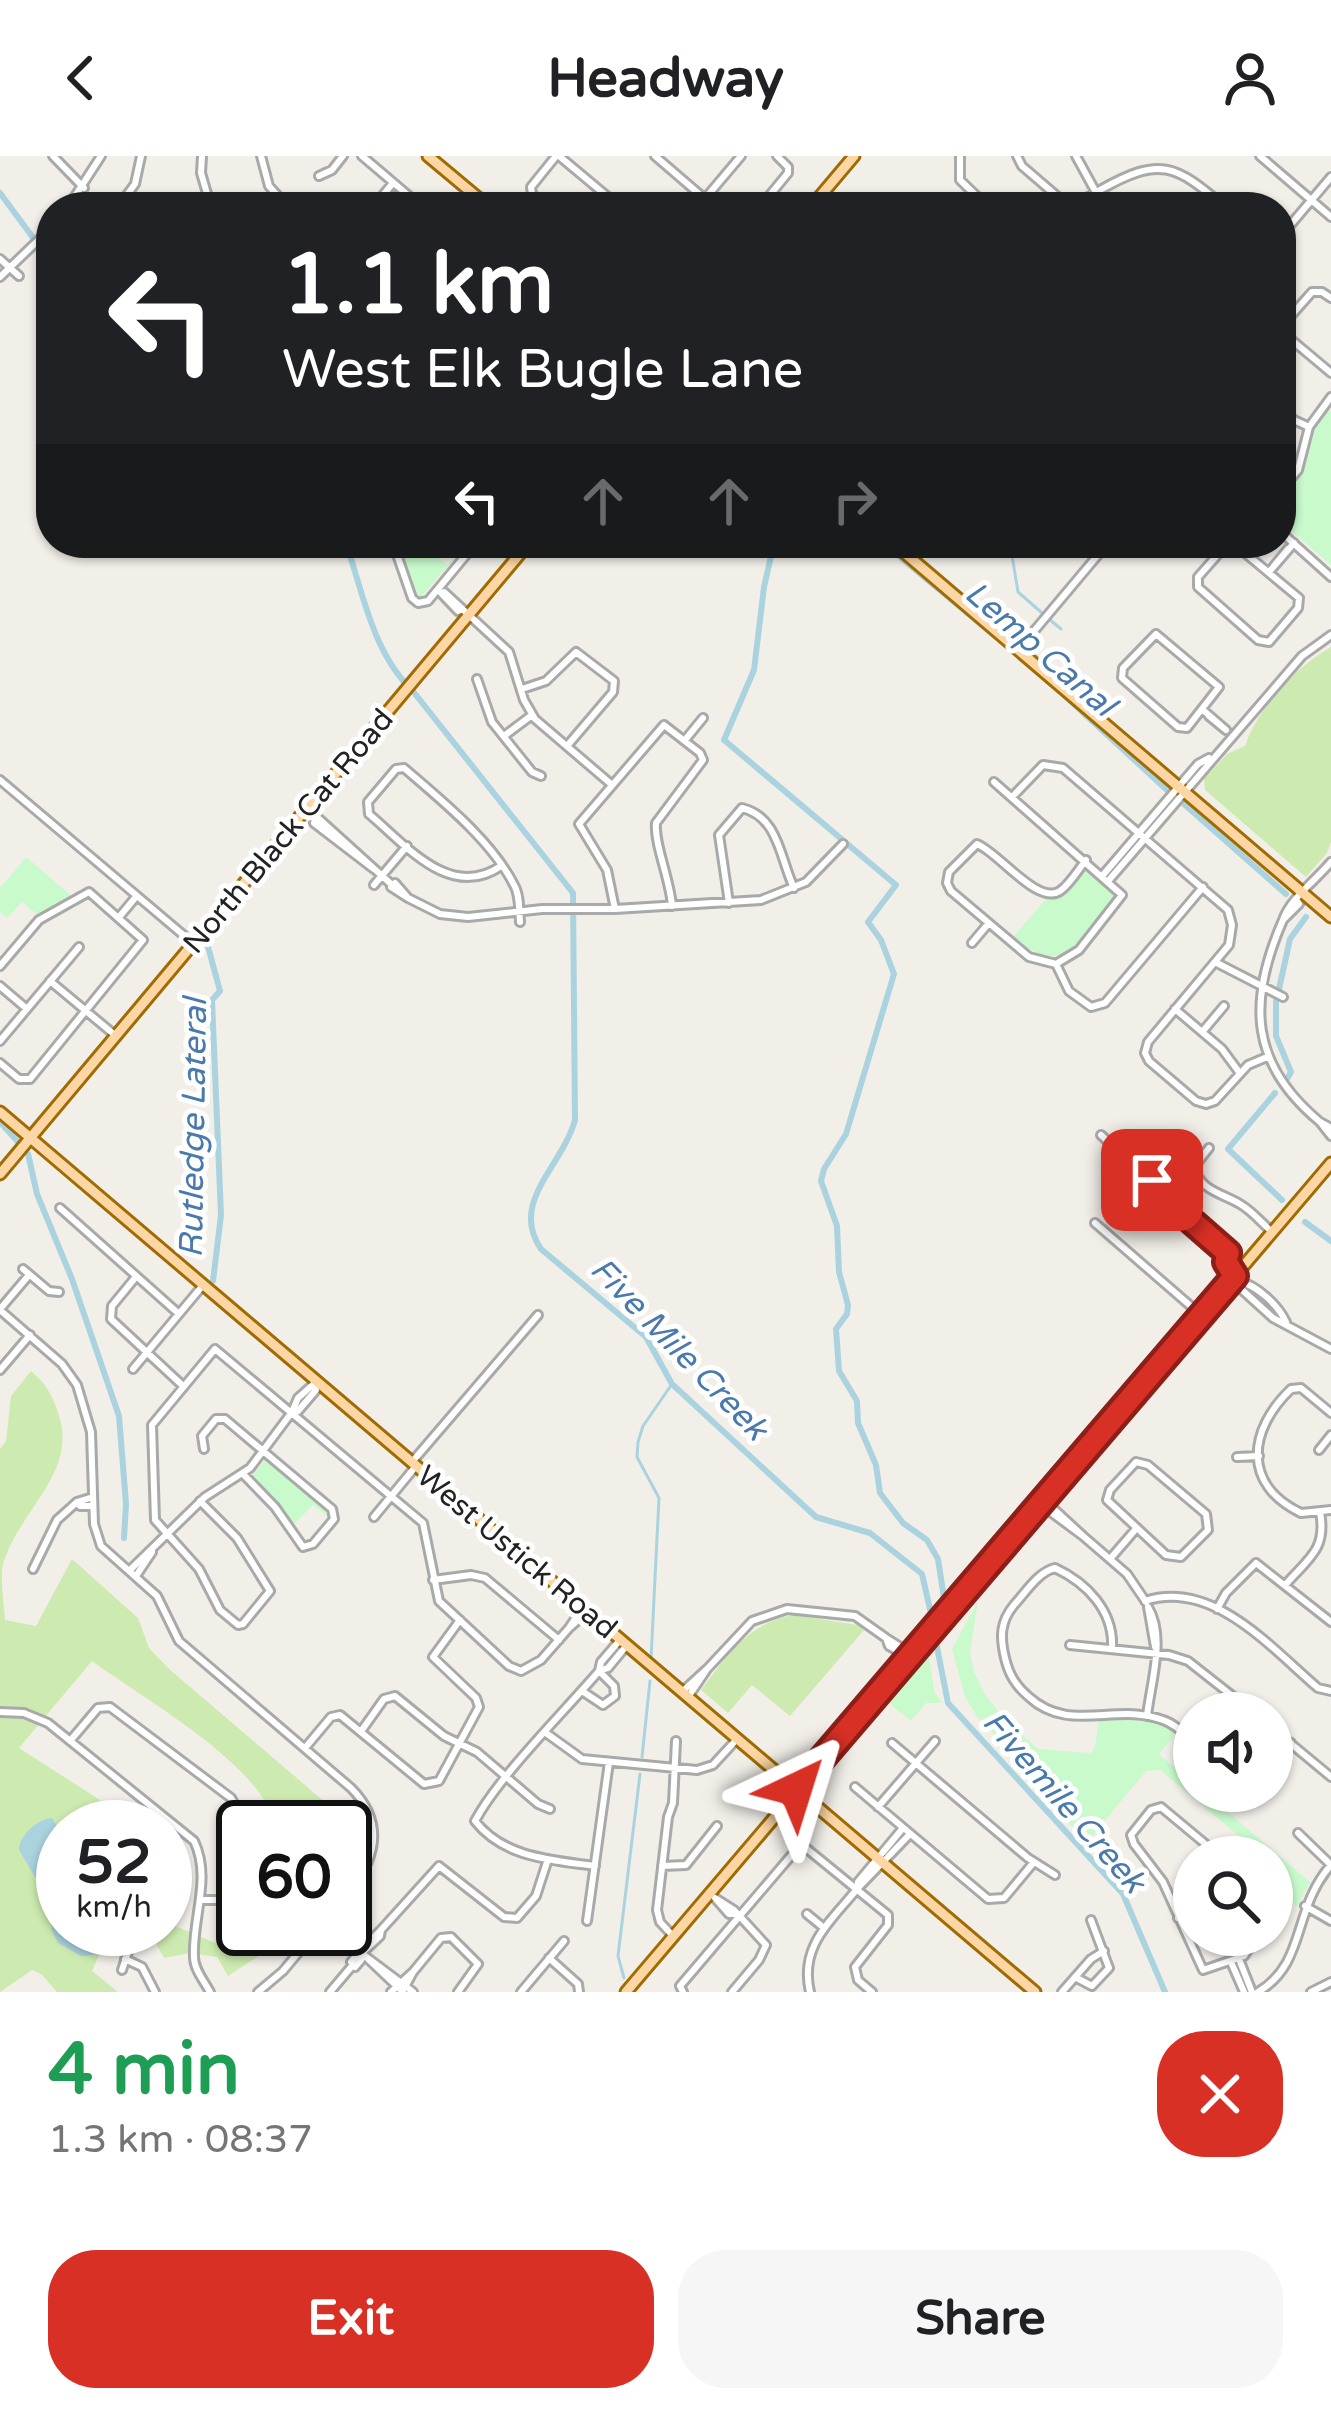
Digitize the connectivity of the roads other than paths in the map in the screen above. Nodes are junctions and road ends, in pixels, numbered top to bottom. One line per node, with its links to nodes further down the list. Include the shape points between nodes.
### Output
1 (53, 156): 21 (street)
2 (100, 156): 21 (street)
3 (141, 156): 23 (street)
4 (202, 156): 24 (street)
5 (261, 156): 25 (street)
6 (343, 156): 18 (street)
7 (362, 156): 20 (street)
8 (428, 156): 28 (main road)
9 (558, 156): 29 (street); 30 (street)
10 (655, 156): 31 (street)
11 (777, 156): 33 (street, via 789,170)
12 (854, 156): 34 (main road)
13 (1017, 156): 36 (street)
14 (1076, 156): 37 (street)
15 (1259, 156): 40 (street)
16 (739, 157): 32 (street)
17 (959, 158): 35 (street, via 959,180)
18 (319, 176)
19 (1331, 177): 40 (street)
20 (393, 183): 26 (street); 27 (street)
21 (84, 188): 22 (street)
22 (81, 192)
23 (129, 192)
24 (206, 192)
25 (274, 192)
26 (386, 192)
27 (404, 192)
28 (471, 192)
29 (533, 192)
30 (602, 192)
31 (698, 192)
32 (712, 192)
33 (772, 192)
34 (824, 192)
35 (972, 192)
36 (1052, 192)
37 (1094, 192)
38 (1097, 192): 39 (street, via 1129,172 1163,166)
39 (1207, 192)
40 (1312, 200): 41 (street); 42 (street)
41 (1331, 217)
42 (1296, 219)
43 (36, 242): 45 (street)
44 (0, 259): 45 (street)
45 (9, 267): 46 (street); 47 (street)
46 (19, 276)
47 (0, 278)
48 (1331, 298): 49 (street, via 1317,291)
49 (1296, 311)
50 (1296, 342): 51 (street)
51 (1331, 373)
52 (1331, 397): 54 (street)
53 (1296, 418): 54 (street)
54 (1309, 427): 55 (street)
55 (1296, 472)
56 (1296, 550): 66 (street)
57 (398, 558): 67 (street, via 418,603)
58 (464, 558): 67 (street)
59 (515, 558): 68 (main road, North Black Cat Road)
60 (911, 558): 70 (main road)
61 (1094, 558): 70 (street)
62 (1218, 558): 65 (street, via 1197,583 1200,590 1266,643 1300,602)
63 (1254, 558): 65 (street)
64 (1281, 558): 65 (street)
65 (1272, 569)
66 (1331, 577)
67 (439, 591): 68 (street)
68 (465, 613): 72 (street, via 509,652); 86 (main road, North Black Cat Road)
69 (1331, 635): 76 (street)
70 (1019, 649): 84 (main road)
71 (477, 679): 77 (street)
72 (522, 689): 74 (street); 79 (street, via 546,681 576,652 615,685)
73 (1206, 713): 73 (street, via 1219,687 1156,634 1121,674 1184,729); 76 (street)
74 (532, 715): 77 (street); 79 (street)
75 (703, 718): 78 (street)
76 (1230, 733): 84 (street)
77 (504, 736): 80 (street)
78 (685, 740): 83 (street, via 664,725); 101 (street, via 703,760 656,823)
79 (567, 746): 83 (street)
80 (541, 776)
81 (0, 780): 109 (street)
82 (994, 782): 85 (street)
83 (611, 784): 102 (street, via 579,826 608,870)
84 (1181, 789): 87 (street); 99 (main road)
85 (1012, 797): 87 (street, via 1035,770 1052,764); 90 (street)
86 (310, 815): 93 (street); 109 (main road, North Black Cat Road)
87 (1142, 835): 94 (street); 96 (street)
88 (843, 844): 97 (street)
89 (407, 846): 92 (street, via 449,877 479,878); 92 (street, via 367,808 404,768); 93 (street)
90 (1086, 860): 94 (street); 107 (street, via 1050,895 977,844 946,883)
91 (1331, 862): 99 (street)
92 (501, 866): 103 (street)
93 (382, 876): 95 (street); 103 (street, via 401,896 452,916)
94 (1106, 877): 112 (street, via 1122,895 1079,950)
95 (374, 886)
96 (1203, 887): 111 (street, via 1232,919 1229,945); 112 (street, via 1099,1007 1070,991)
97 (794, 888): 100 (street); 100 (street, via 772,830 743,808 718,839)
98 (136, 898): 104 (street)
99 (1301, 898): 105 (main road); 116 (street, via 1282,920)
100 (729, 903): 101 (street)
101 (672, 906): 102 (street)
102 (615, 909): 103 (street)
103 (519, 911): 106 (street)
104 (120, 916): 113 (street, via 91,892 39,920); 121 (street, via 143,940)
105 (1331, 917)
106 (520, 922)
107 (988, 924): 108 (street); 112 (street, via 1029,957)
108 (972, 943)
109 (194, 944): 123 (main road, North Black Cat Road)
110 (79, 947): 114 (street)
111 (1215, 962): 116 (street); 120 (street)
112 (1056, 964)
113 (0, 966)
114 (50, 981): 119 (street); 121 (street)
115 (0, 986): 119 (street)
116 (1264, 988): 117 (street); 125 (street, via 1259,1033)
117 (1283, 998)
118 (1224, 1006): 122 (street)
119 (27, 1009): 124 (street)
120 (1175, 1009): 122 (street); 127 (street, via 1145,1053 1206,1104)
121 (86, 1012): 123 (street); 126 (street, via 25,1082)
122 (1202, 1032): 127 (street)
123 (116, 1036): 131 (main road, North Black Cat Road)
124 (0, 1041)
125 (1267, 1057): 127 (street); 129 (street, via 1285,1089)
126 (0, 1064)
127 (1239, 1072)
128 (0, 1112): 131 (main road, West Ustick Road)
129 (1331, 1132)
130 (1101, 1135): 139 (street, via 1224,1250)
131 (31, 1138): 134 (main road, North Black Cat Road); 140 (main road, West Ustick Road)
132 (1209, 1148): 137 (street, via 1194,1171)
133 (1331, 1162): 137 (main road)
134 (0, 1174)
135 (60, 1208): 138 (street)
136 (1095, 1223): 145 (street)
137 (1272, 1232): 139 (main road)
138 (136, 1277): 143 (street); 148 (street, via 110,1315)
139 (1236, 1278): 145 (main road); 147 (street, via 1306,1338)
140 (204, 1284): 143 (street); 151 (main road, West Ustick Road)
141 (59, 1292): 142 (street, via 26,1272)
142 (0, 1310): 146 (street)
143 (179, 1313): 148 (street)
144 (538, 1315): 161 (street)
145 (1201, 1315): 166 (main road)
146 (29, 1335): 150 (street); 165 (street, via 80,1393 91,1432)
147 (1331, 1349)
148 (145, 1354): 149 (street); 152 (street)
149 (133, 1369)
150 (0, 1370)
151 (315, 1383): 153 (street); 161 (main road, West Ustick Road)
152 (182, 1385): 153 (street, via 211,1351 225,1353); 171 (street, via 150,1432 155,1520)
153 (292, 1412): 158 (street); 163 (street)
154 (1331, 1413): 159 (street, via 1296,1388 1287,1392 1264,1420)
155 (1331, 1435): 157 (street)
156 (204, 1449): 158 (street, via 202,1436 220,1417)
157 (1319, 1450)
158 (264, 1451): 162 (street); 162 (street, via 334,1514 308,1547 296,1543)
159 (1259, 1456): 160 (street); 168 (street, via 1272,1491 1295,1510)
160 (1237, 1457)
161 (414, 1464): 163 (street); 178 (main road, West Ustick Road)
162 (243, 1474): 164 (street)
163 (391, 1496): 169 (street); 175 (street, via 425,1528)
164 (200, 1501): 171 (street); 171 (street, via 237,1538 270,1591 243,1624 220,1610 200,1569)
165 (93, 1502): 173 (street, via 77,1502 57,1520); 174 (street, via 101,1546)
166 (1042, 1502): 172 (street); 187 (main road)
167 (1331, 1510): 168 (street)
168 (1320, 1512): 176 (street, via 1321,1544)
169 (374, 1517)
170 (1136, 1529): 170 (street, via 1107,1500 1131,1465 1144,1463 1206,1514 1208,1530 1171,1557); 172 (street)
171 (166, 1534): 174 (street)
172 (1110, 1559): 177 (street)
173 (33, 1569)
174 (132, 1574): 205 (street, via 157,1596 185,1646)
175 (434, 1580): 180 (street, via 439,1601); 182 (street, via 485,1578)
176 (1286, 1584): 179 (street, via 1256,1563); 181 (street)
177 (1146, 1604): 179 (street, via 1184,1596); 186 (street)
178 (585, 1609): 182 (street); 183 (main road, West Ustick Road)
179 (1217, 1609): 190 (street)
180 (460, 1620): 182 (street, via 509,1666 525,1669); 203 (street, via 433,1658 478,1702)
181 (1331, 1622)
182 (559, 1640)
183 (624, 1642): 188 (street); 192 (main road, West Ustick Road)
184 (1070, 1646): 185 (street)
185 (1112, 1648): 186 (street); 194 (street, via 1105,1610 1055,1568 1045,1570 1001,1630 1011,1677 1043,1709 1066,1718)
186 (1155, 1650): 191 (street, via 1188,1660); 194 (street)
187 (907, 1657): 192 (street, via 855,1616 800,1609 758,1618); 212 (main road)
188 (599, 1671): 189 (street); 189 (street, via 614,1686 612,1700 598,1703)
189 (582, 1690): 197 (street)
190 (1329, 1691)
191 (1228, 1692)
192 (685, 1695): 198 (main road, West Ustick Road)
193 (0, 1712): 199 (street, via 37,1718)
194 (1147, 1716): 195 (street)
195 (1173, 1725)
196 (362, 1731): 203 (street, via 390,1696); 203 (street, via 424,1784 435,1784); 205 (street, via 331,1717)
197 (546, 1733): 206 (street, via 576,1756); 210 (street)
198 (737, 1739): 208 (street, via 712,1765); 212 (main road, West Ustick Road)
199 (70, 1741): 213 (street, via 105,1707); 230 (street, via 194,1841)
200 (676, 1741): 208 (street)
201 (935, 1742): 207 (street)
202 (892, 1743): 207 (street)
203 (459, 1744): 210 (street)
204 (1293, 1745): 209 (street)
205 (305, 1748): 214 (street)
206 (609, 1762): 208 (street); 225 (street)
207 (916, 1762): 215 (street); 223 (street)
208 (676, 1768): 226 (street)
209 (1331, 1777)
210 (508, 1778): 216 (street); 221 (street, via 475,1821 509,1848)
211 (855, 1787): 215 (street)
212 (796, 1789): 222 (main road, West Ustick Road); 229 (main road)
213 (230, 1800)
214 (361, 1800)
215 (878, 1807): 218 (street)
216 (550, 1809)
217 (717, 1826): 226 (street, via 686,1865)
218 (906, 1830): 222 (street); 223 (street, via 995,1901)
219 (1298, 1833): 224 (street)
220 (1194, 1836): 233 (street, via 1157,1807 1131,1837)
221 (548, 1859): 225 (street); 242 (street, via 536,1896 513,1920 435,1868)
222 (880, 1861): 228 (street); 269 (main road, West Ustick Road)
223 (1034, 1862): 227 (street)
224 (1331, 1865): 232 (street)
225 (595, 1866): 237 (street)
226 (662, 1866): 240 (street, via 657,1916)
227 (1055, 1875)
228 (857, 1889): 235 (street, via 802,1844); 239 (street); 268 (street, via 888,1916 854,1971)
229 (712, 1896): 235 (street); 240 (main road)
230 (201, 1900): 231 (street); 261 (street, via 194,1959)
231 (216, 1900)
232 (1305, 1906): 238 (street); 271 (street, via 1289,1962)
233 (1173, 1907)
234 (807, 1914): 239 (street)
235 (736, 1915): 257 (street); 267 (street, via 766,1945)
236 (1091, 1920): 243 (street)
237 (587, 1921)
238 (1331, 1922)
239 (824, 1928): 259 (street, via 809,1953)
240 (673, 1936): 266 (main road)
241 (564, 1941): 250 (street)
242 (372, 1947)
243 (1104, 1951): 254 (street); 254 (street, via 1109,1968 1092,1986)
244 (126, 1956): 251 (street)
245 (296, 1956): 262 (street)
246 (361, 1956): 263 (street)
247 (365, 1956): 256 (street)
248 (1196, 1956): 252 (street, via 1202,1970)
249 (1242, 1956): 252 (street)
250 (549, 1958): 258 (street); 265 (street)
251 (125, 1959): 253 (street); 260 (street, via 142,1967)
252 (1235, 1960): 271 (street)
253 (122, 1970)
254 (1075, 1977): 270 (street)
255 (1331, 1982): 272 (street)
256 (401, 1989): 264 (street, via 441,1938 451,1937 478,1964)
257 (682, 1989)
258 (580, 1990)
259 (808, 1991)
260 (155, 1992)
261 (210, 1992)
262 (258, 1992)
263 (330, 1992)
264 (458, 1992)
265 (521, 1992)
266 (626, 1992)
267 (732, 1992)
268 (872, 1992)
269 (1035, 1992)
270 (1063, 1992)
271 (1251, 1992)
272 (1311, 1992)

